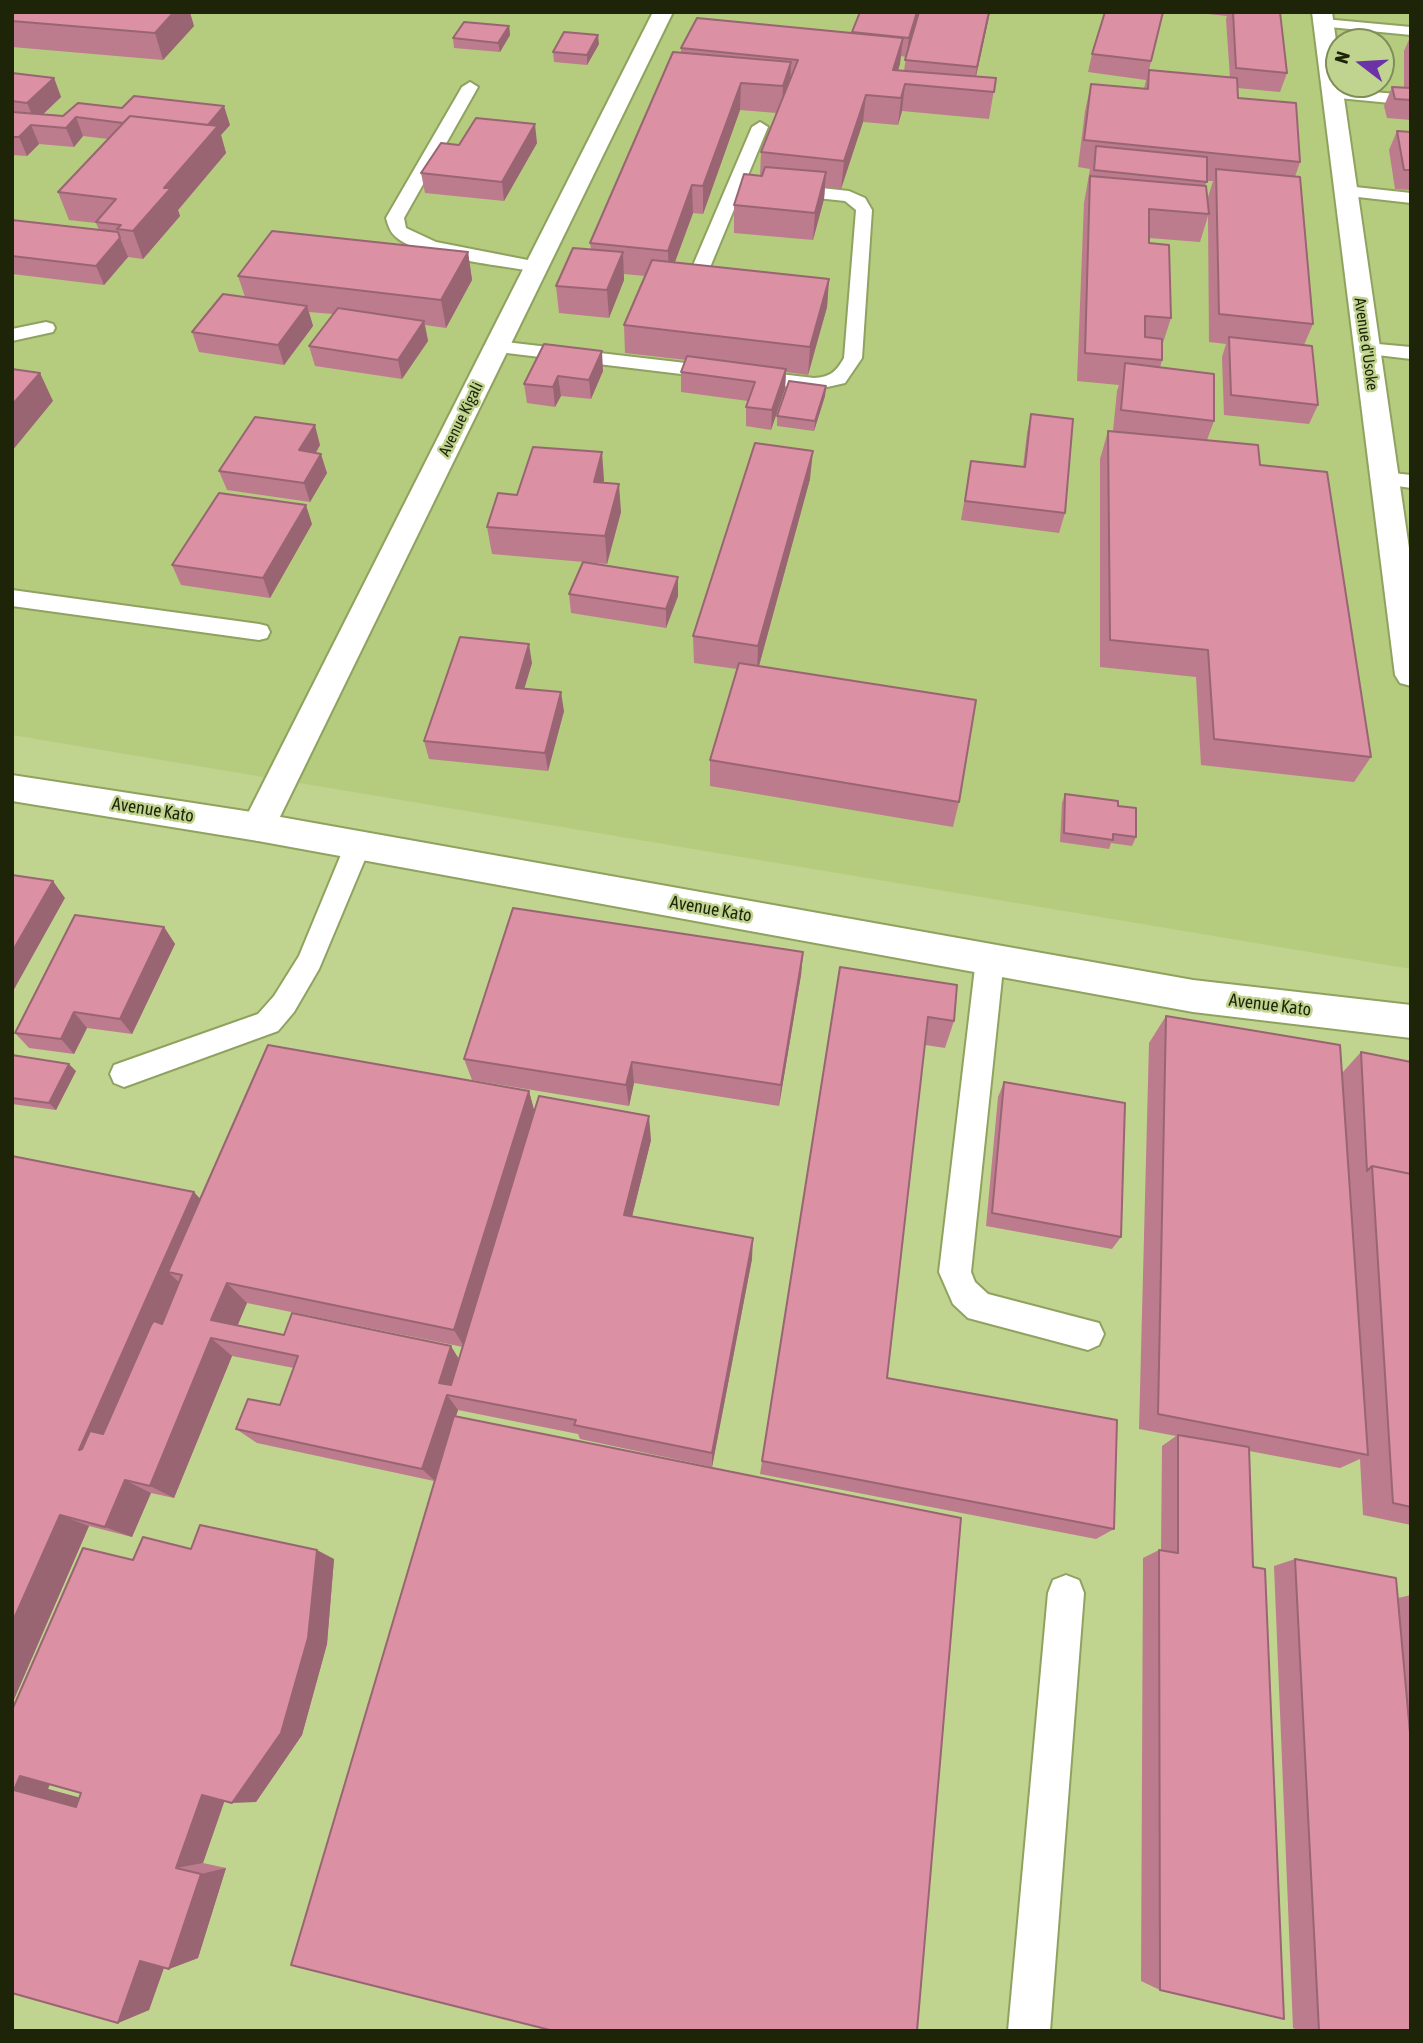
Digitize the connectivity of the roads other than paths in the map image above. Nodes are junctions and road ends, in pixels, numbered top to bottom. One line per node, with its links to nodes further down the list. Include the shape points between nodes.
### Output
1 (663, 12): 12 (street, Avenue Kigali)
2 (1323, 18): 3 (lane)
3 (1411, 30)
4 (470, 87): 12 (lane, via 395,218 397,230 426,244)
5 (1334, 98): 10 (street, Avenue d'Usoke)
6 (1385, 98): 7 (lane)
7 (1411, 100)
8 (760, 127): 9 (lane)
9 (737, 184): 13 (lane); 16 (lane, via 849,196 864,210 853,358 836,382 814,384)
10 (1346, 191): 11 (lane); 17 (street, Avenue d'Usoke)
11 (1411, 198)
12 (537, 267): 16 (street, Avenue Kigali)
13 (697, 277)
14 (46, 328): 15 (lane)
15 (12, 335)
16 (497, 347): 25 (street, Avenue Kigali)
17 (1367, 349): 18 (lane); 19 (street, Avenue d'Usoke)
18 (1411, 353)
19 (1384, 478): 20 (lane); 23 (street, Avenue d'Usoke)
20 (1411, 482)
21 (12, 598): 22 (lane)
22 (259, 632)
23 (1411, 675)
24 (12, 788): 25 (street, Avenue Kato)
25 (258, 827): 26 (street, Avenue Kato)
26 (358, 845): 27 (street, Avenue Kato); 29 (lane, via 302,976 268,1023)
27 (990, 959): 28 (street, Avenue Kato, via 1193,996); 30 (lane, via 955,1272 964,1293 979,1307)
28 (1411, 1022)
29 (124, 1074)
30 (1088, 1334)
31 (1066, 1592): 32 (lane)
32 (1029, 2031)

